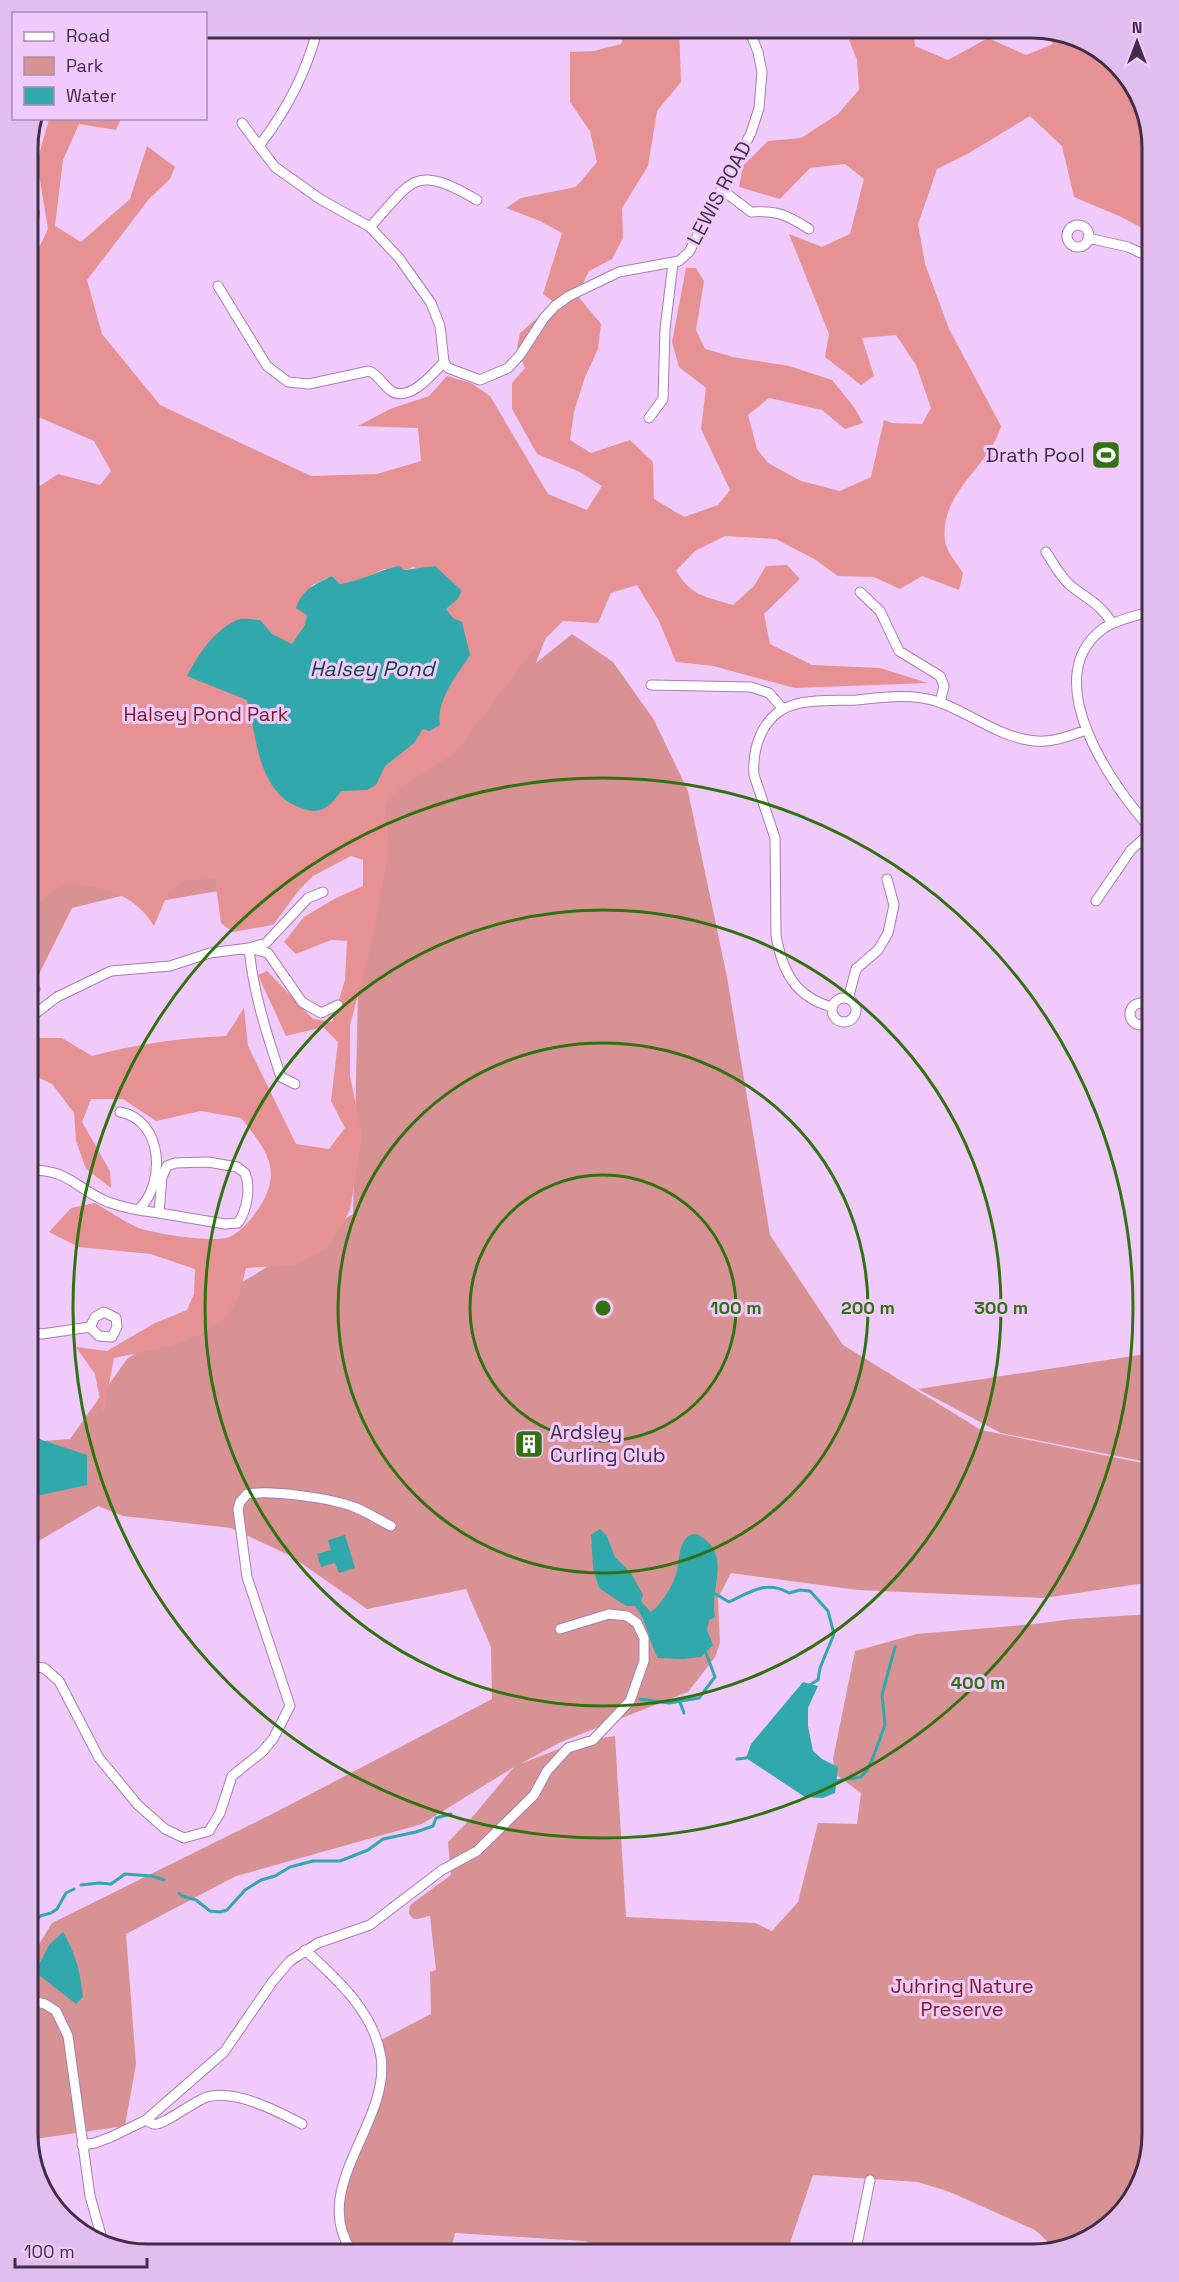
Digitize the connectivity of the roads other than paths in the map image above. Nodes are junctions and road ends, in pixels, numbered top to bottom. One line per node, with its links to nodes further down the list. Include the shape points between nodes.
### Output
1 (314, 38): 4 (street, via 291,101)
2 (752, 38): 5 (street, LEWIS ROAD, via 762,72 759,108 751,133)
3 (242, 123): 4 (street)
4 (259, 146): 7 (street, via 284,174)
5 (721, 189): 8 (street, via 751,212 780,213); 11 (street, LEWIS ROAD, via 688,252)
6 (477, 200): 7 (street, via 441,182 421,180 410,183)
7 (370, 227): 13 (street, via 399,258 431,303 440,326)
8 (809, 229)
9 (1088, 238): 10 (street)
10 (1142, 253)
11 (673, 263): 13 (street, LEWIS ROAD, via 619,272 569,296 544,318 508,368 480,380 448,368); 14 (street, via 664,329 663,399)
12 (218, 286): 13 (street, via 267,366 288,382 309,384 369,371 399,394 426,381)
13 (444, 362)
14 (649, 418)
15 (1047, 552): 18 (street, via 1070,585 1101,606)
16 (860, 592): 20 (street, via 880,611 899,651 940,676 944,686)
17 (1142, 614): 18 (street)
18 (1112, 623): 22 (street, via 1089,644 1080,667 1078,699)
19 (651, 685): 21 (street, via 751,687 769,693)
20 (940, 703): 21 (street, via 902,696 805,702); 22 (street, via 1029,740 1052,741)
21 (783, 709): 31 (street, via 761,732 753,766 775,838 776,934 793,982 813,1001)
22 (1086, 730): 23 (street, via 1120,791)
23 (1142, 818)
24 (1142, 840): 27 (street)
25 (887, 879): 29 (street, via 894,905 888,933 878,950 856,969)
26 (323, 892): 28 (street, via 308,898 266,943)
27 (1096, 901)
28 (249, 948): 30 (street, via 268,952 302,1002 321,1013); 32 (street, via 210,953 170,966 111,971); 33 (street, via 259,1001 281,1077)
29 (848, 999): 31 (street, via 839,999); 31 (street, via 855,1008 850,1020 837,1020)
30 (338, 1005)
31 (832, 1007)
32 (38, 1012)
33 (295, 1084)
34 (120, 1112): 36 (street, via 131,1114 142,1124 157,1154 154,1184 147,1202)
35 (38, 1170): 36 (street, via 70,1178 109,1202)
36 (138, 1210): 37 (street)
37 (159, 1213): 37 (street, via 238,1223 248,1192 245,1173 218,1163 167,1166 162,1177)
38 (90, 1327): 39 (street)
39 (38, 1333)
40 (391, 1527): 42 (street, via 335,1501 253,1493 240,1502 238,1521 247,1577 290,1706 273,1739 232,1776 220,1813 209,1831 184,1838 165,1829 138,1805 99,1758 59,1681)
41 (560, 1629): 43 (street, via 609,1614 627,1616 637,1623 644,1638 644,1655 630,1701 593,1740 568,1748 547,1771 534,1795 477,1851 441,1870 370,1925)
42 (38, 1667)
43 (305, 1950): 45 (street, via 273,1981 224,2052); 50 (street, via 345,1987 376,2037 381,2055 380,2091 342,2186 341,2221)
44 (38, 2002): 47 (street, via 56,2011 68,2036)
45 (146, 2120): 46 (street, via 162,2123 197,2101 228,2094); 47 (street, via 111,2137)
46 (302, 2124)
47 (82, 2145): 49 (street, via 90,2196)
48 (870, 2180): 51 (street)
49 (102, 2234)
50 (347, 2244)
51 (857, 2244)

